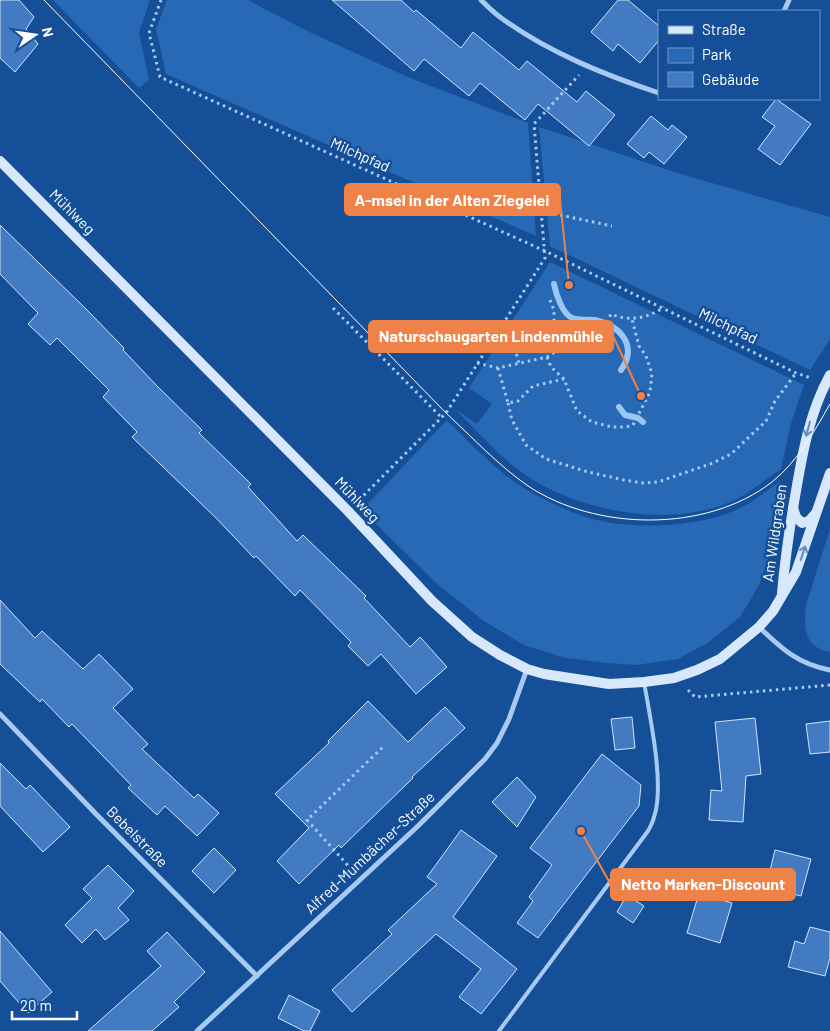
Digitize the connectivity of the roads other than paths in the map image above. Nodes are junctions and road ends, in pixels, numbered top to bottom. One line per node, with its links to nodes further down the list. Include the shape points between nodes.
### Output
1 (481, 0): 2 (street, via 503,20 542,44 623,81)
2 (658, 93)
3 (0, 161): 10 (street, Mühlweg, via 348,511 432,601 472,637)
4 (830, 375): 6 (street, Am Wildgraben, one-way to 6, via 808,428)
5 (830, 473): 7 (street, Am Wildgraben)
6 (793, 507): 7 (street, via 802,523); 8 (street, Am Wildgraben)
7 (816, 513): 8 (street, Am Wildgraben, one-way to 7, via 796,572)
8 (782, 597): 9 (street, Mühlweg)
9 (759, 627): 11 (street, via 797,660); 12 (street, Mühlweg, via 720,659 674,678)
10 (527, 669): 12 (street, Mühlweg, via 609,684); 14 (street, Alfred-Mumbächer-Straße, via 508,720 485,759)
11 (830, 670)
12 (644, 682): 16 (lane, via 658,778 654,817 648,831)
13 (0, 714): 14 (street, Bebelstraße)
14 (257, 976): 15 (street, Alfred-Mumbächer-Straße)
15 (197, 1031)
16 (499, 1031)

